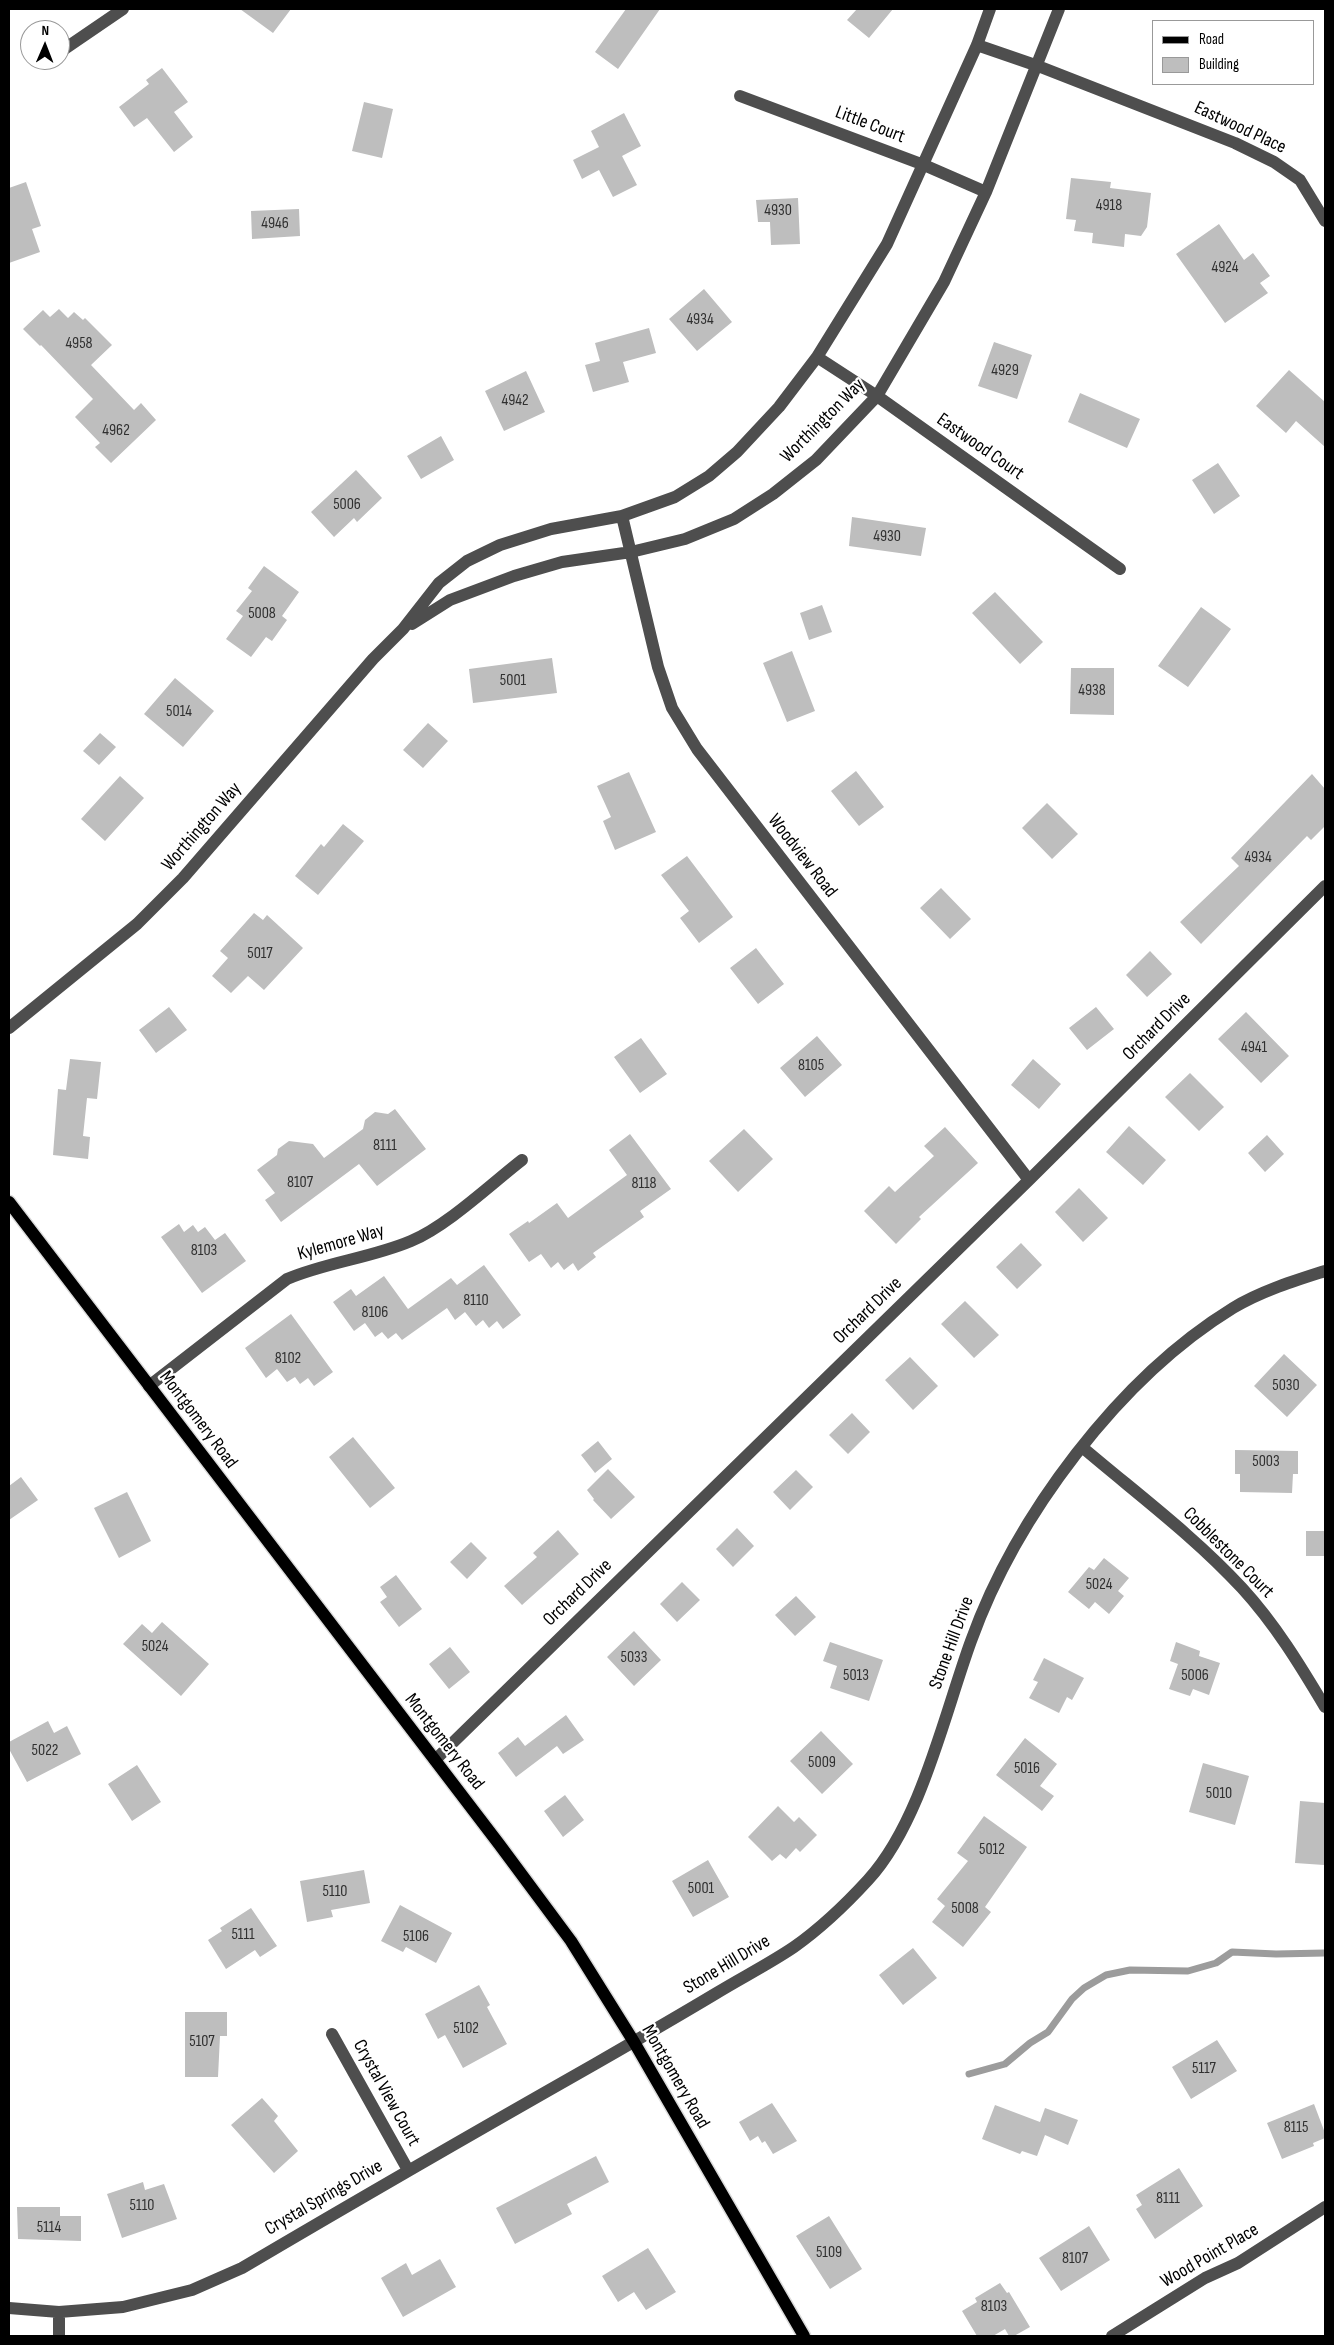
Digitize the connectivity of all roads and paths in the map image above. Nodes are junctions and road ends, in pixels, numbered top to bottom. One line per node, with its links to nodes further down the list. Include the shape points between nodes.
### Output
1 (123, 9): 4 (street)
2 (990, 9): 5 (street, Worthington Way)
3 (1059, 9): 6 (street, Worthington Way)
4 (70, 45)
5 (977, 45): 6 (street, Eastwood Place); 8 (street, Worthington Way)
6 (1038, 66): 9 (street, Worthington Way); 10 (street, Eastwood Place, via 1274,162 1300,180)
7 (740, 96): 8 (street, Little Court)
8 (924, 166): 9 (street, Little Court); 11 (street, Worthington Way, via 887,244)
9 (986, 192): 12 (street, Worthington Way, via 944,282)
10 (1325, 221)
11 (817, 357): 12 (street, Eastwood Court); 13 (street, Worthington Way, via 779,407 716,470 675,497)
12 (877, 396): 14 (street, Worthington Way, via 816,460 734,519 685,539); 15 (street, Eastwood Court)
13 (622, 516): 14 (street, Woodview Road); 16 (street, Worthington Way, via 551,529 500,545 468,561 439,583)
14 (631, 552): 16 (street, Worthington Way, via 562,562 475,589 450,600); 20 (street, Woodview Road, via 658,666 672,708 696,749)
15 (1120, 569)
16 (403, 629): 18 (street, Worthington Way, via 373,659 183,878 144,917)
17 (1325, 886): 20 (street, Orchard Drive)
18 (9, 1028)
19 (522, 1160): 23 (street, Kylemore Way, via 436,1227 413,1240 313,1268 287,1279)
20 (1029, 1180): 26 (street, Orchard Drive)
21 (9, 1202): 23 (main road, Montgomery Road)
22 (1325, 1271): 24 (street, Stone Hill Drive, via 1283,1284 1234,1308 1185,1342 1132,1390)
23 (149, 1386): 26 (main road, Montgomery Road)
24 (1082, 1447): 25 (street, Cobblestone Court, via 1200,1547 1242,1588 1297,1659); 28 (street, Stone Hill Drive, via 1047,1492 995,1582 972,1637 919,1793 898,1838 871,1877 835,1914 793,1947)
25 (1325, 1707)
26 (434, 1760): 28 (main road, Montgomery Road, via 571,1941)
27 (332, 2034): 29 (street, Crystal View Court)
28 (634, 2042): 29 (street, Crystal Springs Drive); 34 (main road, Montgomery Road)
29 (408, 2170): 32 (street, Crystal Springs Drive, via 242,2268 192,2290 123,2307)
30 (1325, 2207): 35 (street, Wood Point Place, via 1238,2263 1205,2278)
31 (9, 2308): 32 (street, Crystal Springs Drive)
32 (59, 2312): 33 (street)
33 (59, 2336)
34 (804, 2336)
35 (1112, 2336)

